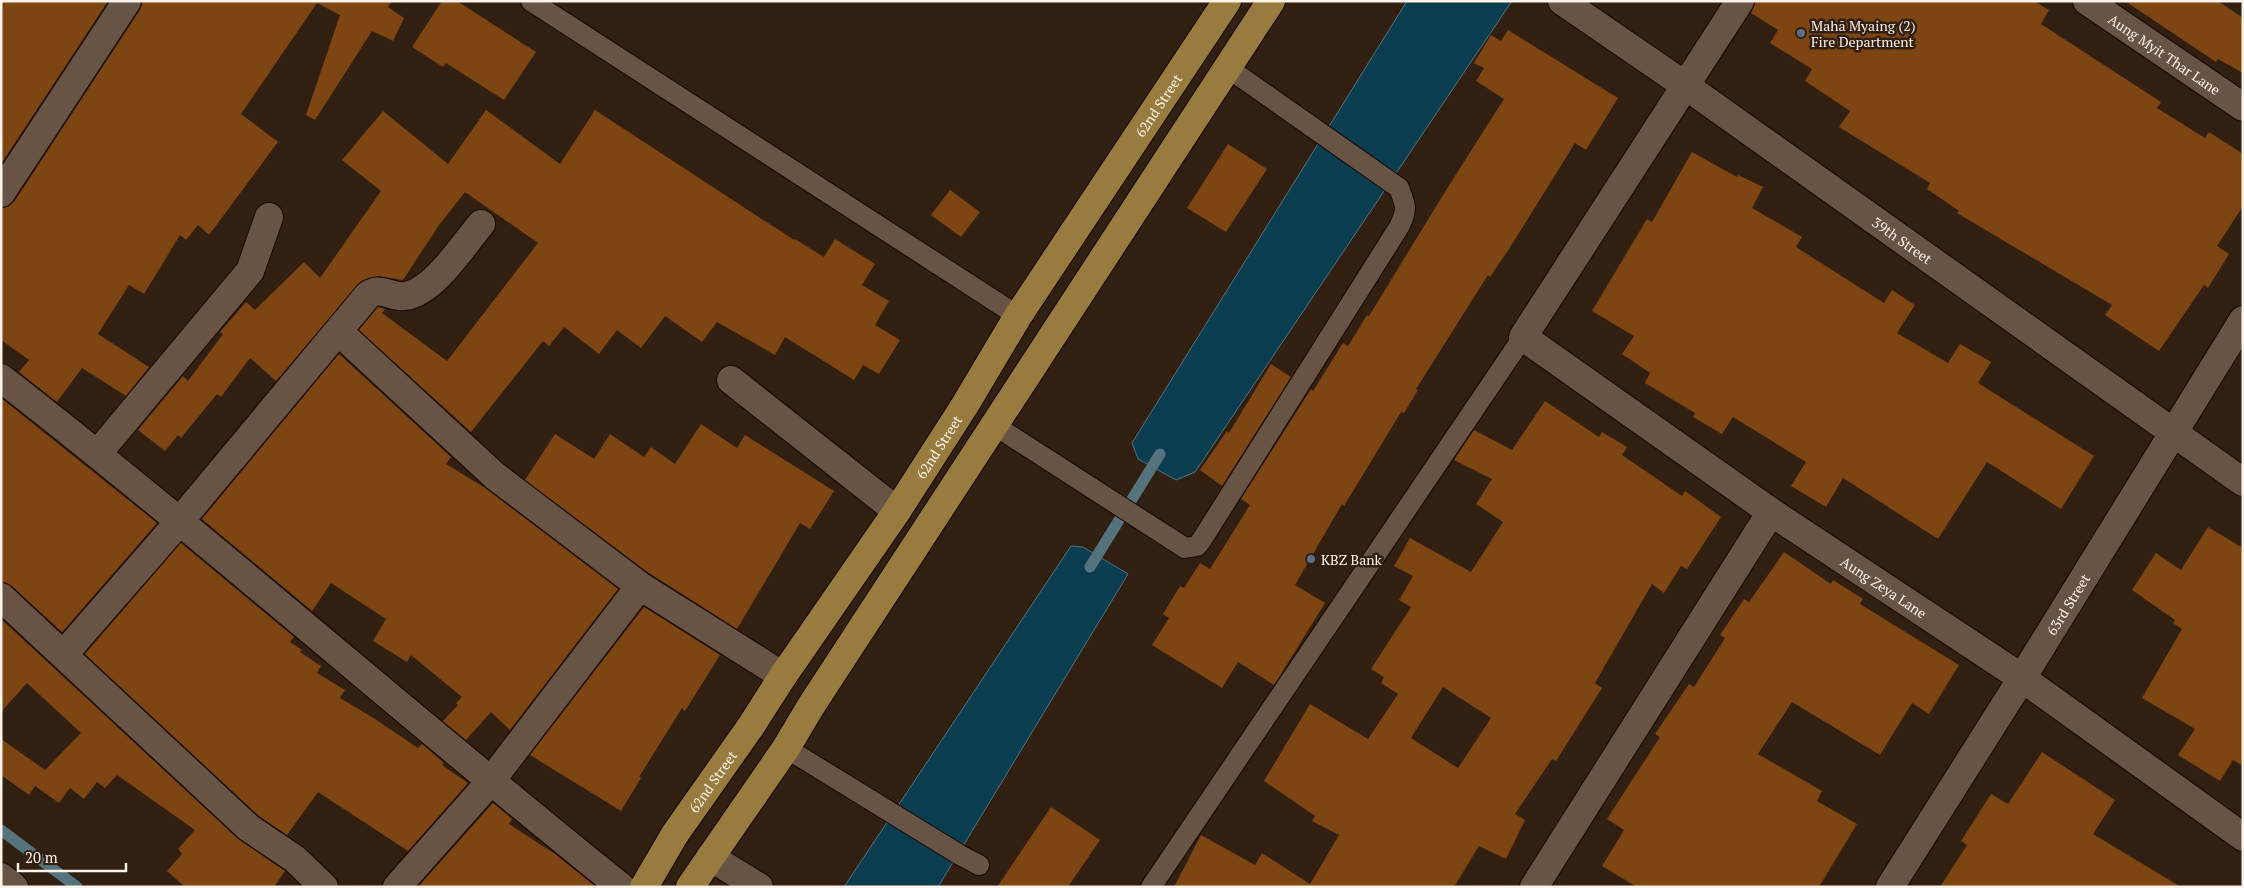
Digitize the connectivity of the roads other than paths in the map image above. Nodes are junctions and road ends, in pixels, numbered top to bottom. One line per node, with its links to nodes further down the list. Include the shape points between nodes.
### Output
1 (127, 1): 11 (street)
2 (531, 1): 14 (lane)
3 (1227, 1): 14 (main road, 62nd Street)
4 (1271, 1): 8 (main road)
5 (1562, 1): 9 (street, 39th Street)
6 (1740, 1): 9 (street)
7 (2090, 2): 10 (street, Aung Myit Thar Lane)
8 (1228, 68): 20 (main road); 20 (lane, via 1400,188 1406,202 1406,214 1201,541 1197,546 1185,548)
9 (1686, 86): 17 (street); 21 (street, 39th Street)
10 (2243, 107)
11 (1, 193)
12 (269, 217): 22 (street, via 250,271)
13 (480, 224): 16 (street, via 430,284 405,296 378,290 373,292)
14 (1018, 316): 24 (main road, 62nd Street)
15 (2243, 320): 21 (street, 63rd Street)
16 (338, 332): 26 (street); 27 (street, via 495,476)
17 (1523, 337): 25 (street, Aung Zeya Lane); 45 (lane)
18 (1, 378): 22 (street)
19 (731, 380): 24 (street)
20 (994, 424): 32 (main road)
21 (2172, 432): 23 (street, 39th Street); 31 (street, 63rd Street)
22 (98, 453): 26 (street)
23 (2243, 482)
24 (897, 511): 30 (main road, 62nd Street)
25 (1771, 512): 31 (street, Aung Zeya Lane); 46 (street)
26 (179, 522): 29 (street); 33 (street)
27 (640, 586): 30 (street); 33 (street)
28 (1, 597): 29 (street)
29 (64, 654): 39 (street, via 249,828 295,859)
30 (782, 676): 42 (main road, 62nd Street, via 675,834)
31 (2022, 678): 34 (street, Aung Zeya Lane); 47 (street, 63rd Street)
32 (786, 748): 35 (main road); 36 (lane)
33 (490, 782): 40 (street); 41 (street)
34 (2243, 837)
35 (710, 857): 43 (main road); 44 (street)
36 (979, 865)
37 (1, 876): 38 (street)
38 (14, 887)
39 (324, 887)
40 (397, 887)
41 (621, 887)
42 (644, 887)
43 (690, 887)
44 (759, 887)
45 (1151, 887)
46 (1534, 887)
47 (1890, 887)

